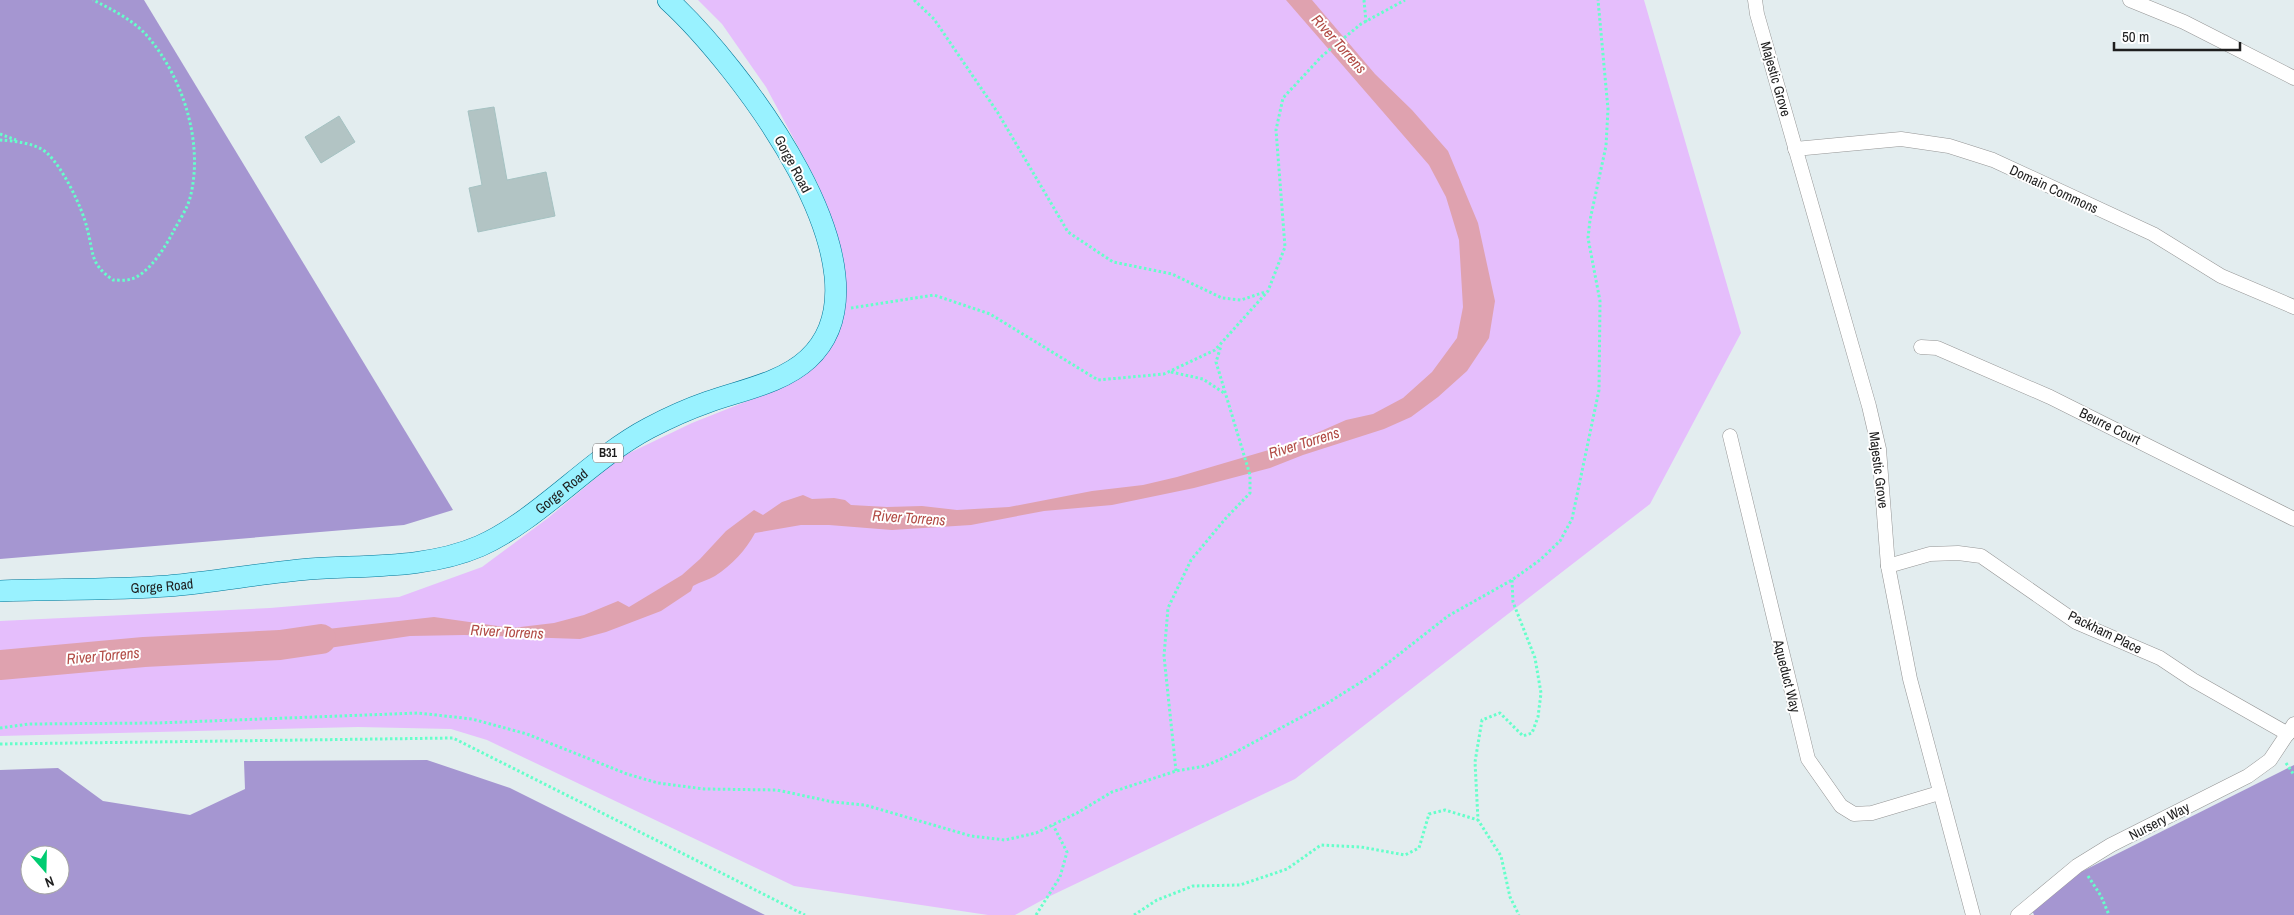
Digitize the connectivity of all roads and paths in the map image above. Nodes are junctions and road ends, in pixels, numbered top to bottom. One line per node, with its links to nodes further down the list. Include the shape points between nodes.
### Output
1 (93, 0): 13 (path, via 129,19 149,38 177,82 194,142 194,172 190,199 165,249 133,279 112,280 101,272 93,260 87,226 61,171 46,152)
2 (668, 0): 17 (main road, Gorge Road / B31, via 719,52 776,132 799,174 822,221 834,256 838,288)
3 (914, 0): 15 (path, via 934,19 998,113 1068,232 1113,262 1172,274 1222,298 1241,300)
4 (1364, 0): 9 (path)
5 (1405, 0): 9 (path)
6 (1598, 0): 25 (path, via 1608,109 1606,146 1588,238 1600,301 1599,390 1572,519 1560,541)
7 (1755, 0): 14 (street, Majestic Grove)
8 (2130, 0): 10 (street, via 2184,22)
9 (1366, 22): 15 (path, via 1322,56 1284,98 1276,130 1285,248)
10 (2294, 78)
11 (0, 134): 13 (path)
12 (0, 140): 13 (path)
13 (18, 141)
14 (1795, 149): 16 (street, Domain Commons, via 1900,139 1949,146 1993,160 2153,234 2221,276); 24 (street, Majestic Grove, via 1879,449)
15 (1268, 291): 18 (path)
16 (2294, 308)
17 (836, 311): 20 (path, via 934,295 990,314 1098,380); 26 (main road, Gorge Road / B31, via 830,330 807,360 776,380 706,403 650,427 608,454 510,529 478,547 451,556 410,563 306,569 166,586)
18 (1221, 345): 20 (path); 21 (path, via 1216,362)
19 (1921, 347): 23 (street, Beurre Court, via 1937,348 2050,397)
20 (1169, 372): 21 (path, via 1203,379)
21 (1225, 394): 30 (path, via 1250,476 1250,493 1191,560 1168,608 1164,656)
22 (1730, 436): 31 (street, Aqueduct Way, via 1808,759 1841,806 1854,814 1872,813)
23 (2294, 519)
24 (1888, 566): 28 (street, Packham Place, via 1930,554 1981,556 2076,622 2160,658 2193,680); 31 (street, Majestic Grove, via 1910,679)
25 (1512, 580): 30 (path, via 1448,616 1374,674 1326,704 1230,755 1205,766); 32 (path, via 1513,602 1535,658 1541,693 1538,717 1532,733 1523,736 1500,713 1482,720 1475,762)
26 (0, 591)
27 (0, 728): 33 (path, via 29,724 157,723 418,713 472,719 527,734 658,783 704,789 777,790 865,805 980,837 1006,840)
28 (2291, 729): 34 (street, Nursery Way, via 2270,760 2248,776)
29 (0, 744): 35 (path, via 453,738)
30 (1176, 771): 33 (path, via 1112,792)
31 (1939, 793): 39 (street, Majestic Grove)
32 (1478, 820): 37 (path, via 1444,810 1429,814 1419,848 1405,855 1321,844 1287,870 1240,884 1193,886 1157,900); 38 (path, via 1501,856 1510,897)
33 (1053, 825): 36 (path, via 1067,852 1060,877)
34 (2080, 864): 40 (street, Nursery Way); 41 (path)
35 (805, 915)
36 (1036, 915)
37 (1134, 915)
38 (1519, 915)
39 (1973, 915)
40 (2018, 915)
41 (2109, 915)

